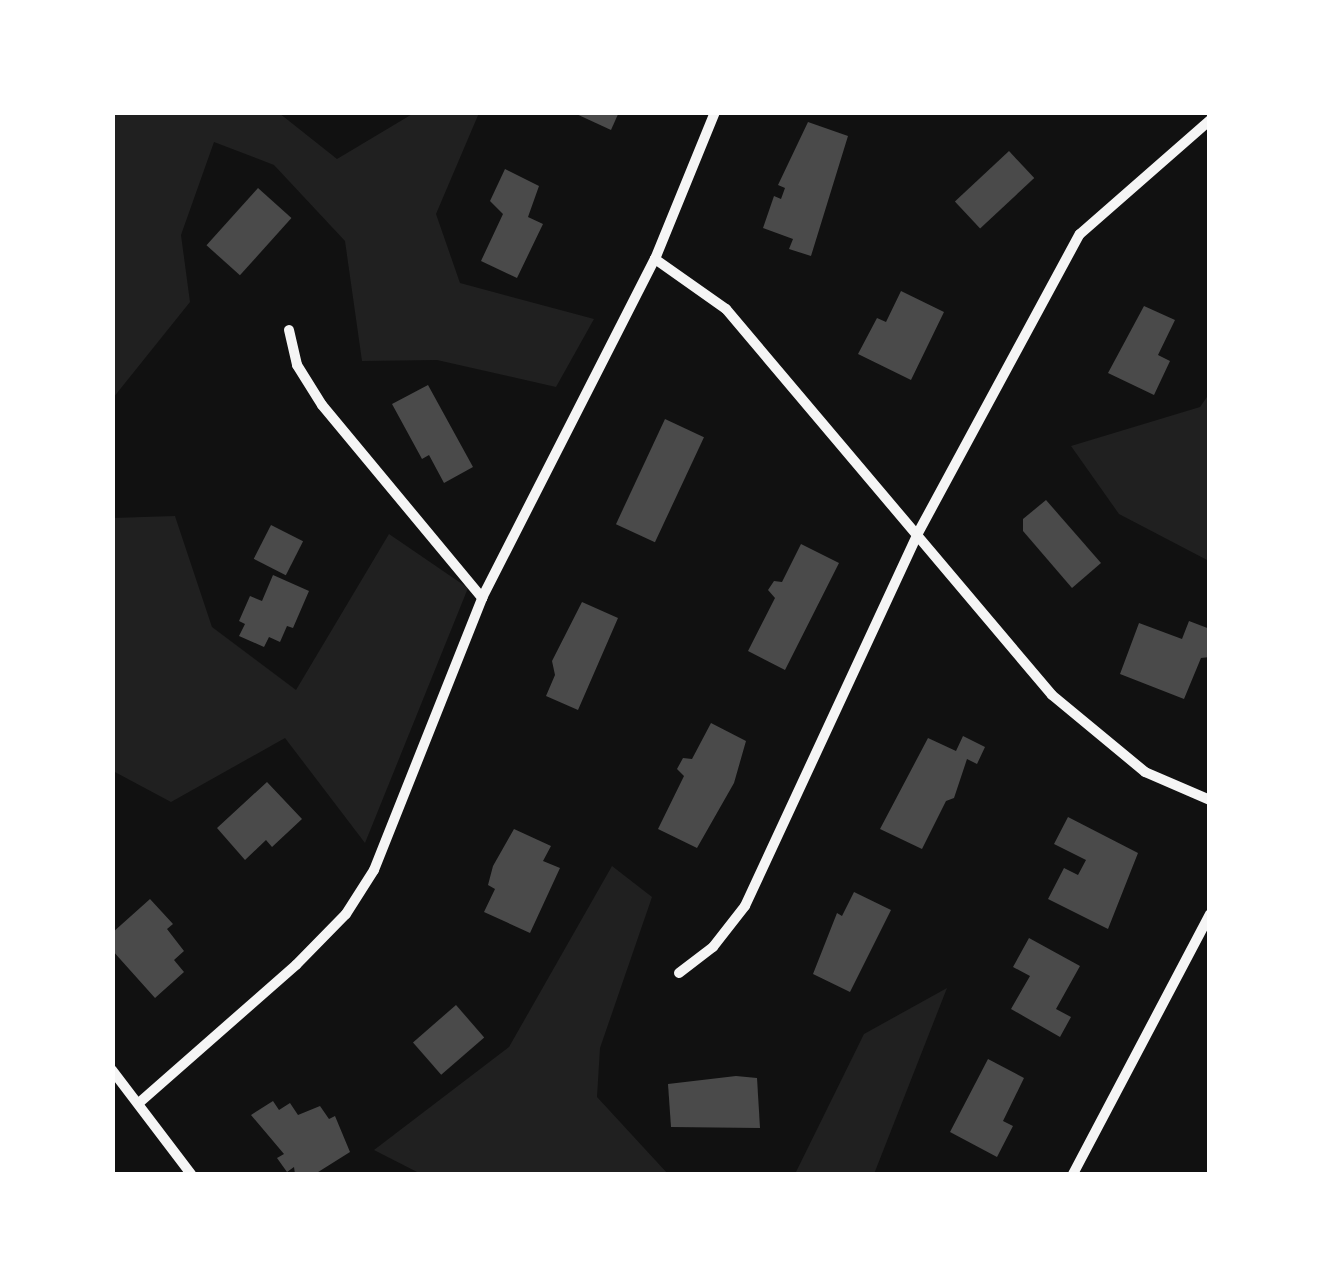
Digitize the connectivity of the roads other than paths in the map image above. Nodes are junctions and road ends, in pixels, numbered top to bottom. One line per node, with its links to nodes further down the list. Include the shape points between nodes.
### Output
1 (715, 112): 3 (street)
2 (1210, 120): 5 (street, via 1080,234)
3 (656, 259): 5 (street, via 726,309); 6 (street)
4 (289, 330): 6 (street, via 297,365 322,405)
5 (918, 532): 7 (street, via 1052,696 1146,772); 9 (street, via 746,906 713,947)
6 (482, 598): 11 (street, via 374,870 346,914)
7 (1210, 800)
8 (1210, 914): 13 (street)
9 (679, 973)
10 (112, 1070): 11 (street)
11 (140, 1102): 12 (street)
12 (191, 1174)
13 (1073, 1174)

